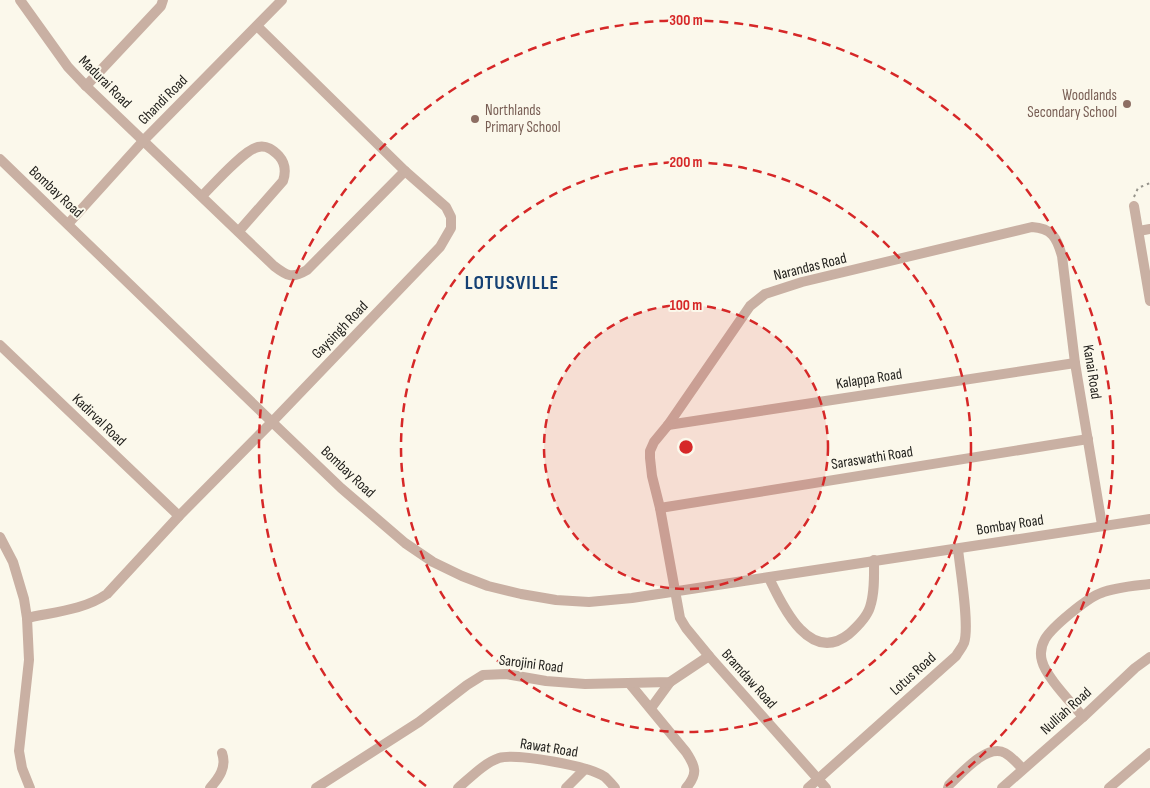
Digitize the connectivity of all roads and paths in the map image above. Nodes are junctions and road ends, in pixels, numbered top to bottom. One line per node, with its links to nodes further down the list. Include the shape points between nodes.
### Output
1 (20, 0): 5 (street, Madurai Road, via 68,67)
2 (163, 0): 5 (street, via 161,6)
3 (282, 0): 4 (street, Ghandi Road)
4 (257, 26): 6 (street, Ghandi Road); 8 (street, Gaysingh Road)
5 (86, 86): 6 (street, Madurai Road)
6 (144, 140): 10 (street, Madurai Road); 12 (street, Ghandi Road)
7 (0, 159): 12 (street, Bombay Road)
8 (405, 171): 15 (street, Madurai Road, via 307,270 295,276 281,272); 20 (street, Gaysingh Road, via 446,207 452,224 448,236)
9 (1150, 183): 11 (path, via 1135,192)
10 (202, 196): 15 (street, Madurai Road); 15 (street, via 252,149 272,149 285,169 283,182)
11 (1134, 206): 16 (street)
12 (68, 224): 20 (street, Bombay Road)
13 (1044, 228): 19 (street, Kanai Road, via 1055,237 1062,256); 21 (street, Narandas Road, via 1032,227 802,282 765,294 750,306)
14 (1150, 229): 16 (street)
15 (238, 231)
16 (1139, 231): 17 (street)
17 (1150, 301)
18 (0, 345): 24 (street, Kadirval Road)
19 (1075, 363): 21 (street, Kalappa Road); 22 (street, Kanai Road)
20 (272, 422): 24 (street, Gaysingh Road); 32 (street, Bombay Road, via 405,543 462,576 488,586 556,600 589,602)
21 (668, 425): 23 (street, Narandas Road, via 650,451)
22 (1088, 439): 23 (street, Saraswathi Road); 26 (street, Kanai Road)
23 (660, 508): 32 (street, Narandas Road)
24 (179, 516): 33 (street, Gaysingh Road, via 119,582 98,600)
25 (1150, 519): 26 (street, Bombay Road)
26 (1102, 525): 28 (street, Bombay Road)
27 (0, 537): 33 (street, via 13,562)
28 (958, 549): 29 (street, Bombay Road); 44 (street, Lotus Road, via 966,634 961,648 956,656)
29 (874, 560): 30 (street, Bombay Road); 30 (street, via 873,591 867,614 852,631 833,642 818,642 804,633)
30 (769, 578): 32 (street, Bombay Road)
31 (1150, 584): 39 (street, via 1092,596 1045,638 1040,656 1042,664)
32 (674, 591): 34 (street, Bramdaw Road, via 680,618)
33 (27, 618): 45 (street, via 29,660 19,751)
34 (709, 656): 36 (street); 44 (street, Bramdaw Road)
35 (1150, 657): 39 (street, Nulliah Road)
36 (670, 682): 37 (street, Sarojini Road); 38 (street)
37 (630, 684): 38 (street); 47 (street, Sarojini Road, via 571,684 506,674 483,675 419,722)
38 (651, 708): 51 (street, via 693,763 693,777)
39 (1083, 717): 43 (street, Nulliah Road)
40 (1150, 753): 56 (street)
41 (222, 754): 46 (street, via 223,768)
42 (585, 769): 48 (street, Rawat Road, via 506,757 488,764); 49 (street, Rawat Road); 50 (street, Rawat Road, via 604,777)
43 (1024, 769): 54 (street, via 1005,753 993,751 976,760); 55 (street, Nulliah Road)
44 (818, 779): 52 (street, Lotus Road); 53 (street, Bramdaw Road)
45 (30, 788)
46 (210, 788)
47 (316, 788)
48 (458, 788)
49 (566, 788)
50 (615, 788)
51 (686, 788)
52 (808, 788)
53 (826, 788)
54 (948, 788)
55 (1002, 788)
56 (1109, 788)

